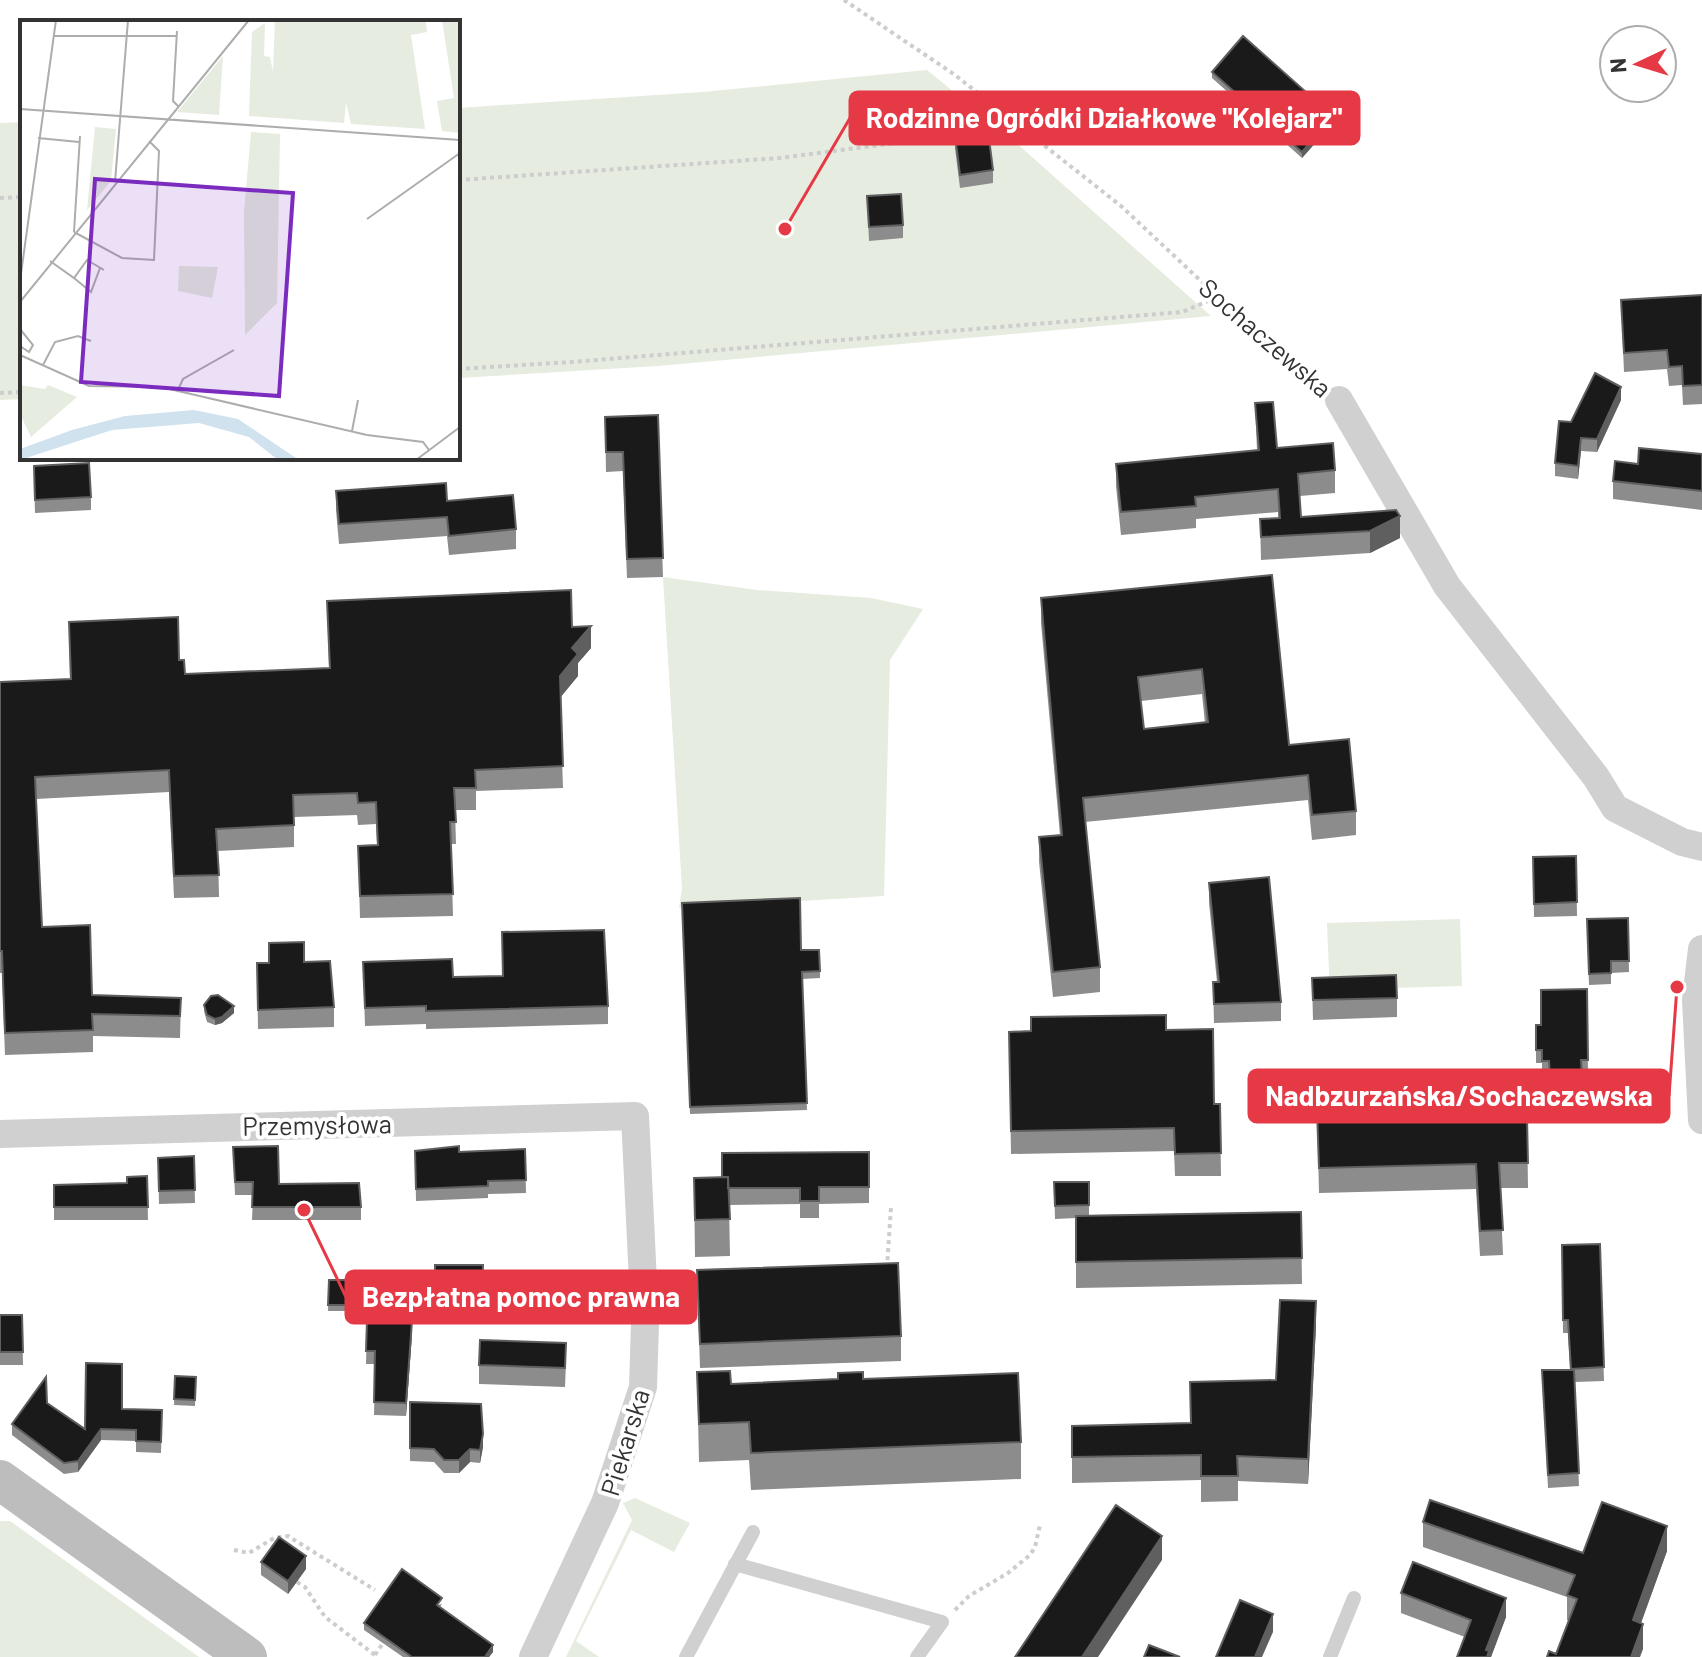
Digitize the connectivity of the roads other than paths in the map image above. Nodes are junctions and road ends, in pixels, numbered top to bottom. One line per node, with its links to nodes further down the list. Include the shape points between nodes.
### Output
1 (1339, 400): 2 (street, Sochaczewska, via 1447,586 1615,808)
2 (1702, 847)
3 (1702, 949): 5 (street, via 1696,1012)
4 (635, 1116): 6 (street, Przemysłowa); 12 (street, Piekarska, via 645,1309 643,1387 605,1503)
5 (1702, 1120)
6 (0, 1134)
7 (4, 1490): 11 (street)
8 (753, 1532): 9 (lane)
9 (735, 1564): 13 (lane); 14 (lane, via 942,1622)
10 (1354, 1598): 15 (lane)
11 (247, 1657)
12 (533, 1657)
13 (686, 1657)
14 (917, 1657)
15 (1330, 1657)

